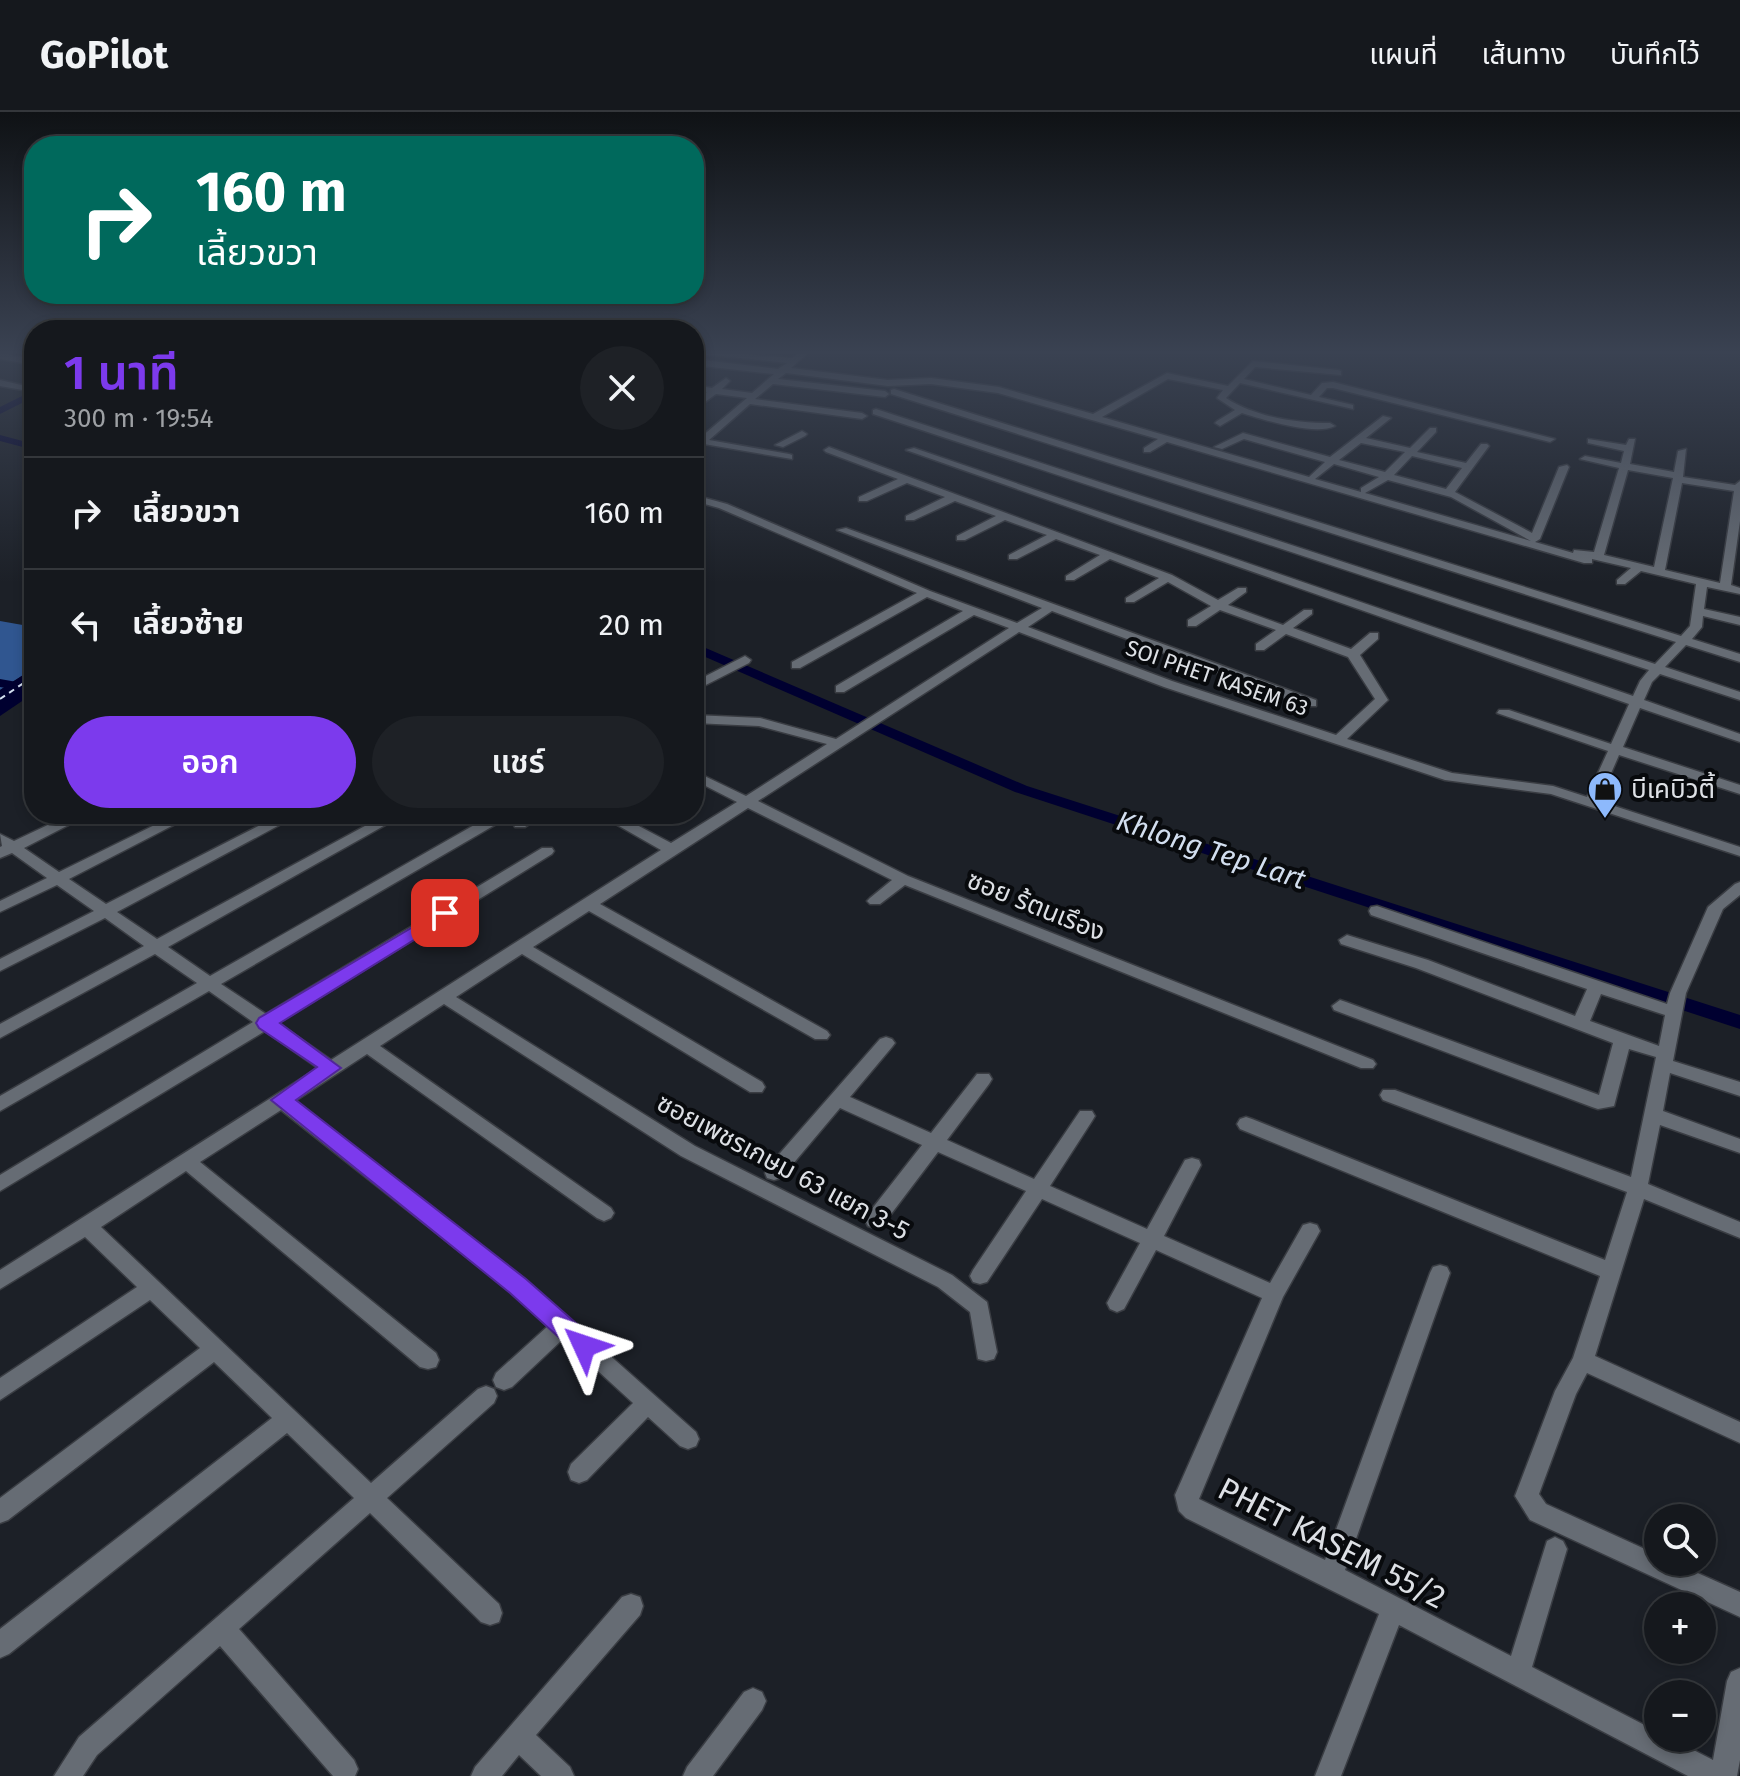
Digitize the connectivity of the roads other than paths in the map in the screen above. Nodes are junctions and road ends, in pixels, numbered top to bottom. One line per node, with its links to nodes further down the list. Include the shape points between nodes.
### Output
1 (924, 428): 81 (street)
2 (1000, 428): 75 (street)
3 (1132, 428): 9 (street)
4 (1372, 428): 8 (street)
5 (1504, 428): 10 (street)
6 (1433, 430): 24 (street)
7 (802, 434): 13 (street)
8 (1358, 437): 24 (street); 29 (street)
9 (1167, 438): 20 (street); 21 (street)
10 (1550, 439)
11 (1591, 441): 31 (street, via 1631,445)
12 (704, 445): 22 (street)
13 (780, 445): 16 (street); 22 (street)
14 (1484, 446): 30 (street)
15 (1219, 447): 17 (street, via 1240,436)
16 (796, 448)
17 (1287, 448): 28 (street); 29 (street)
18 (829, 450): 36 (street)
19 (911, 450): 85 (street)
20 (1147, 450)
21 (1207, 450): 26 (street); 53 (street)
22 (765, 451): 25 (street)
23 (1683, 451): 35 (street)
24 (1411, 452): 30 (street); 34 (street)
25 (789, 457)
26 (1194, 457)
27 (1585, 459): 31 (street)
28 (1265, 461)
29 (1335, 461): 33 (street); 34 (street)
30 (1466, 466): 40 (street)
31 (1625, 466): 35 (street); 53 (street)
32 (1564, 467): 50 (street)
33 (1313, 476)
34 (1387, 476): 37 (street); 38 (street)
35 (1678, 477): 39 (street); 55 (street)
36 (907, 479): 41 (street); 42 (street)
37 (1435, 489): 40 (street); 44 (street)
38 (1365, 490)
39 (1740, 490): 60 (street)
40 (1449, 493): 50 (street)
41 (954, 497): 45 (street); 46 (street)
42 (863, 499)
43 (704, 501): 63 (street, SOI PHET KASEM 63)
44 (1415, 504)
45 (1004, 516): 48 (street); 49 (street)
46 (910, 518)
47 (842, 530): 66 (street)
48 (1055, 535): 51 (street); 52 (street)
49 (961, 538)
50 (1535, 539): 53 (street)
51 (1109, 555): 56 (street); 57 (street)
52 (1013, 557)
53 (1593, 559): 54 (street)
54 (1639, 567): 55 (street); 58 (street)
55 (1659, 571): 59 (street)
56 (1168, 577): 64 (street); 65 (street)
57 (1070, 578)
58 (1621, 582)
59 (1702, 583): 60 (street); 68 (street)
60 (1725, 588): 62 (street)
61 (1242, 590): 65 (street)
62 (1740, 591)
63 (926, 593): 67 (street, SOI PHET KASEM 63); 80 (street)
64 (1130, 600)
65 (1218, 605): 71 (street); 73 (street)
66 (1049, 608): 72 (street); 86 (street)
67 (972, 611): 72 (street, SOI PHET KASEM 63); 83 (street)
68 (1698, 611): 70 (street); 75 (street, via 1696,627)
69 (1308, 612): 73 (street)
70 (1740, 621)
71 (1192, 623)
72 (1017, 627): 90 (street); 91 (street, SOI PHET KASEM 63)
73 (1284, 629): 76 (street); 77 (street)
74 (1374, 636): 77 (street)
75 (1683, 641): 78 (street); 81 (street)
76 (1260, 647)
77 (1353, 654): 91 (street, via 1382,700)
78 (1740, 658)
79 (738, 663): 82 (street)
80 (796, 665)
81 (1657, 669): 84 (street); 85 (street)
82 (704, 682)
83 (840, 689)
84 (1740, 696)
85 (1635, 701): 89 (street); 92 (street)
86 (1311, 703)
87 (1504, 713): 92 (street)
88 (704, 719): 90 (street, via 760,722)
89 (1740, 738)
90 (847, 740): 96 (street)
91 (1337, 741): 95 (street, SOI PHET KASEM 63, via 1450,777)
92 (1614, 748): 94 (street); 95 (street)
93 (704, 780): 96 (street, ซอย ร้ตนเรึอง)
94 (1740, 790)
95 (1592, 801): 106 (street, SOI PHET KASEM 63)
96 (747, 804): 104 (street); 108 (street, ซอย ร้ตนเรึอง)
97 (58, 824): 103 (street)
98 (168, 824): 107 (street)
99 (274, 824): 113 (street)
100 (380, 824): 117 (street)
101 (486, 824): 119 (street)
102 (624, 824): 104 (street)
103 (4, 846): 107 (street)
104 (671, 849): 111 (street)
105 (547, 851): 124 (street)
106 (1740, 852)
107 (58, 878): 112 (street); 113 (street)
108 (903, 879): 110 (street); 132 (street, ซอย ร้ตนเรึอง)
109 (1740, 887): 122 (street, via 1716,907)
110 (875, 901)
111 (587, 903): 116 (street); 127 (street)
112 (0, 907)
113 (105, 911): 117 (street); 118 (street)
114 (1377, 911): 120 (street)
115 (1347, 940): 125 (street)
116 (520, 946): 121 (street); 135 (street)
117 (157, 947): 119 (street); 126 (street)
118 (0, 966)
119 (209, 984): 124 (street); 140 (street)
120 (1596, 986): 122 (street); 125 (street)
121 (443, 996): 130 (street); 167 (street, ซอยเพชรเกษม 63 แยก 3-5, via 688,1151 957,1288 980,1308)
122 (1675, 1004): 131 (street)
123 (1340, 1006): 128 (street, via 1603,1103 1608,1101)
124 (265, 1023): 133 (street); 149 (street)
125 (1581, 1023): 128 (street)
126 (0, 1032)
127 (821, 1035)
128 (1622, 1040): 131 (street)
129 (886, 1043): 138 (street)
130 (366, 1045): 133 (street); 152 (street)
131 (1664, 1059): 136 (street); 141 (street)
132 (1367, 1064)
133 (331, 1068): 139 (street)
134 (983, 1079): 144 (street)
135 (756, 1087)
136 (1740, 1089)
137 (1389, 1095): 150 (street)
138 (837, 1099): 144 (street); 148 (street)
139 (281, 1100): 146 (street); 165 (street)
140 (0, 1104)
141 (1653, 1115): 145 (street); 150 (street)
142 (1086, 1116): 151 (street)
143 (1246, 1124): 158 (street)
144 (934, 1143): 151 (street); 153 (street)
145 (1740, 1146)
146 (186, 1161): 154 (street); 168 (street)
147 (1192, 1165): 157 (street)
148 (774, 1173)
149 (0, 1184)
150 (1638, 1188): 155 (street); 158 (street)
151 (1039, 1190): 157 (street); 160 (street)
152 (604, 1213)
153 (875, 1220)
154 (86, 1225): 161 (street); 162 (street)
155 (1740, 1230)
156 (1310, 1231): 163 (street, PHET KASEM 55/2)
157 (1151, 1240): 163 (street); 164 (street)
158 (1612, 1272): 169 (street)
159 (1440, 1273): 179 (street)
160 (980, 1276)
161 (0, 1281)
162 (150, 1289): 166 (street); 170 (street)
163 (1274, 1294): 179 (street, PHET KASEM 55/2, via 1187,1503)
164 (1117, 1303)
165 (563, 1326): 171 (street); 176 (street)
166 (214, 1350): 172 (street); 177 (street)
167 (986, 1352)
168 (428, 1360)
169 (1583, 1361): 173 (street); 180 (street, via 1566,1391 1528,1502 1538,1512)
170 (0, 1390)
171 (648, 1403): 174 (street); 175 (street)
172 (286, 1420): 176 (street); 185 (street)
173 (1740, 1433)
174 (688, 1439)
175 (579, 1472)
176 (371, 1500): 183 (street); 184 (street)
177 (0, 1512)
178 (1555, 1549): 186 (street)
179 (1331, 1576): 182 (street, PHET KASEM 55/2)
180 (1740, 1605)
181 (631, 1606): 189 (street)
182 (1393, 1609): 186 (street, PHET KASEM 55/2); 195 (street)
183 (490, 1613)
184 (222, 1629): 190 (street); 191 (street, via 88,1746)
185 (0, 1645)
186 (1518, 1673): 196 (street, PHET KASEM 55/2)
187 (1740, 1681): 197 (street)
188 (753, 1701): 194 (street)
189 (518, 1736): 192 (street); 193 (street)
190 (345, 1769)
191 (67, 1776)
192 (484, 1776)
193 (561, 1776)
194 (696, 1776)
195 (1328, 1776)
196 (1716, 1776)
197 (1724, 1776)

